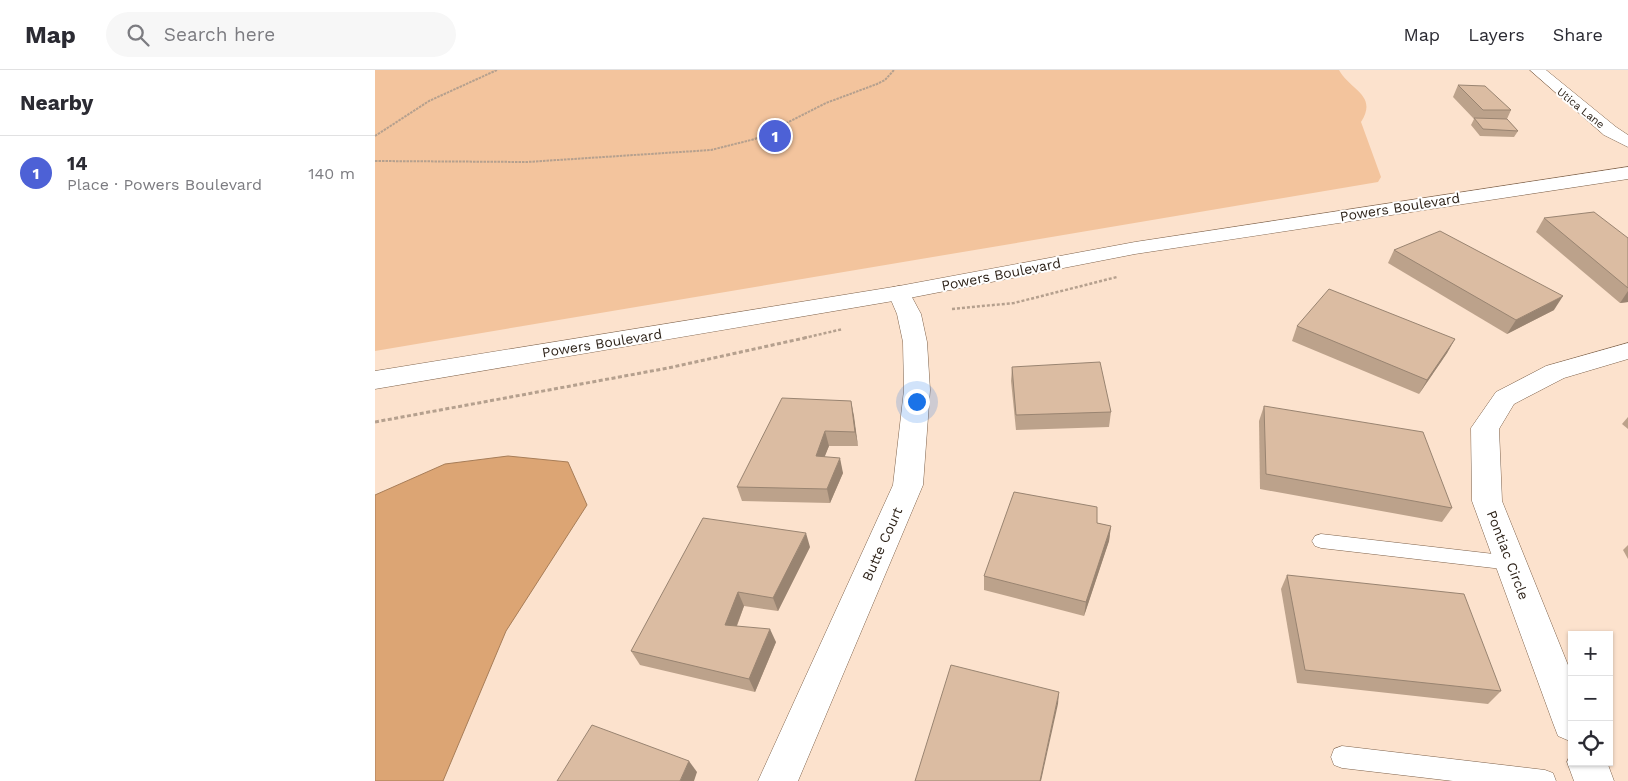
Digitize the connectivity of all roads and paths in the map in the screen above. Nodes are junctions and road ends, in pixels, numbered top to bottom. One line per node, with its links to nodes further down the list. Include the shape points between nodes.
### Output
1 (497, 70): 4 (path, via 429,102)
2 (894, 70): 6 (path, via 877,84 826,103 755,139 727,147 527,162)
3 (1537, 70): 5 (main road, Utica Lane, via 1610,131)
4 (375, 136)
5 (1628, 142)
6 (375, 161)
7 (1628, 173): 9 (main road, Powers Boulevard, via 1145,247)
8 (1123, 276): 9 (path, via 1014,303)
9 (904, 304): 12 (main road, Powers Boulevard); 19 (main road, Butte Court, via 915,342 917,390 908,485)
10 (848, 328): 13 (path, via 757,351)
11 (1628, 351): 15 (main road, Pontiac Circle, via 1555,372 1505,398 1485,428 1487,501)
12 (375, 380)
13 (375, 422)
14 (1321, 541): 15 (lane)
15 (1511, 563): 16 (main road, Pontiac Circle)
16 (1571, 721)
17 (1342, 757): 20 (lane)
18 (1588, 766): 21 (main road)
19 (778, 781)
20 (1545, 781)
21 (1594, 781)

